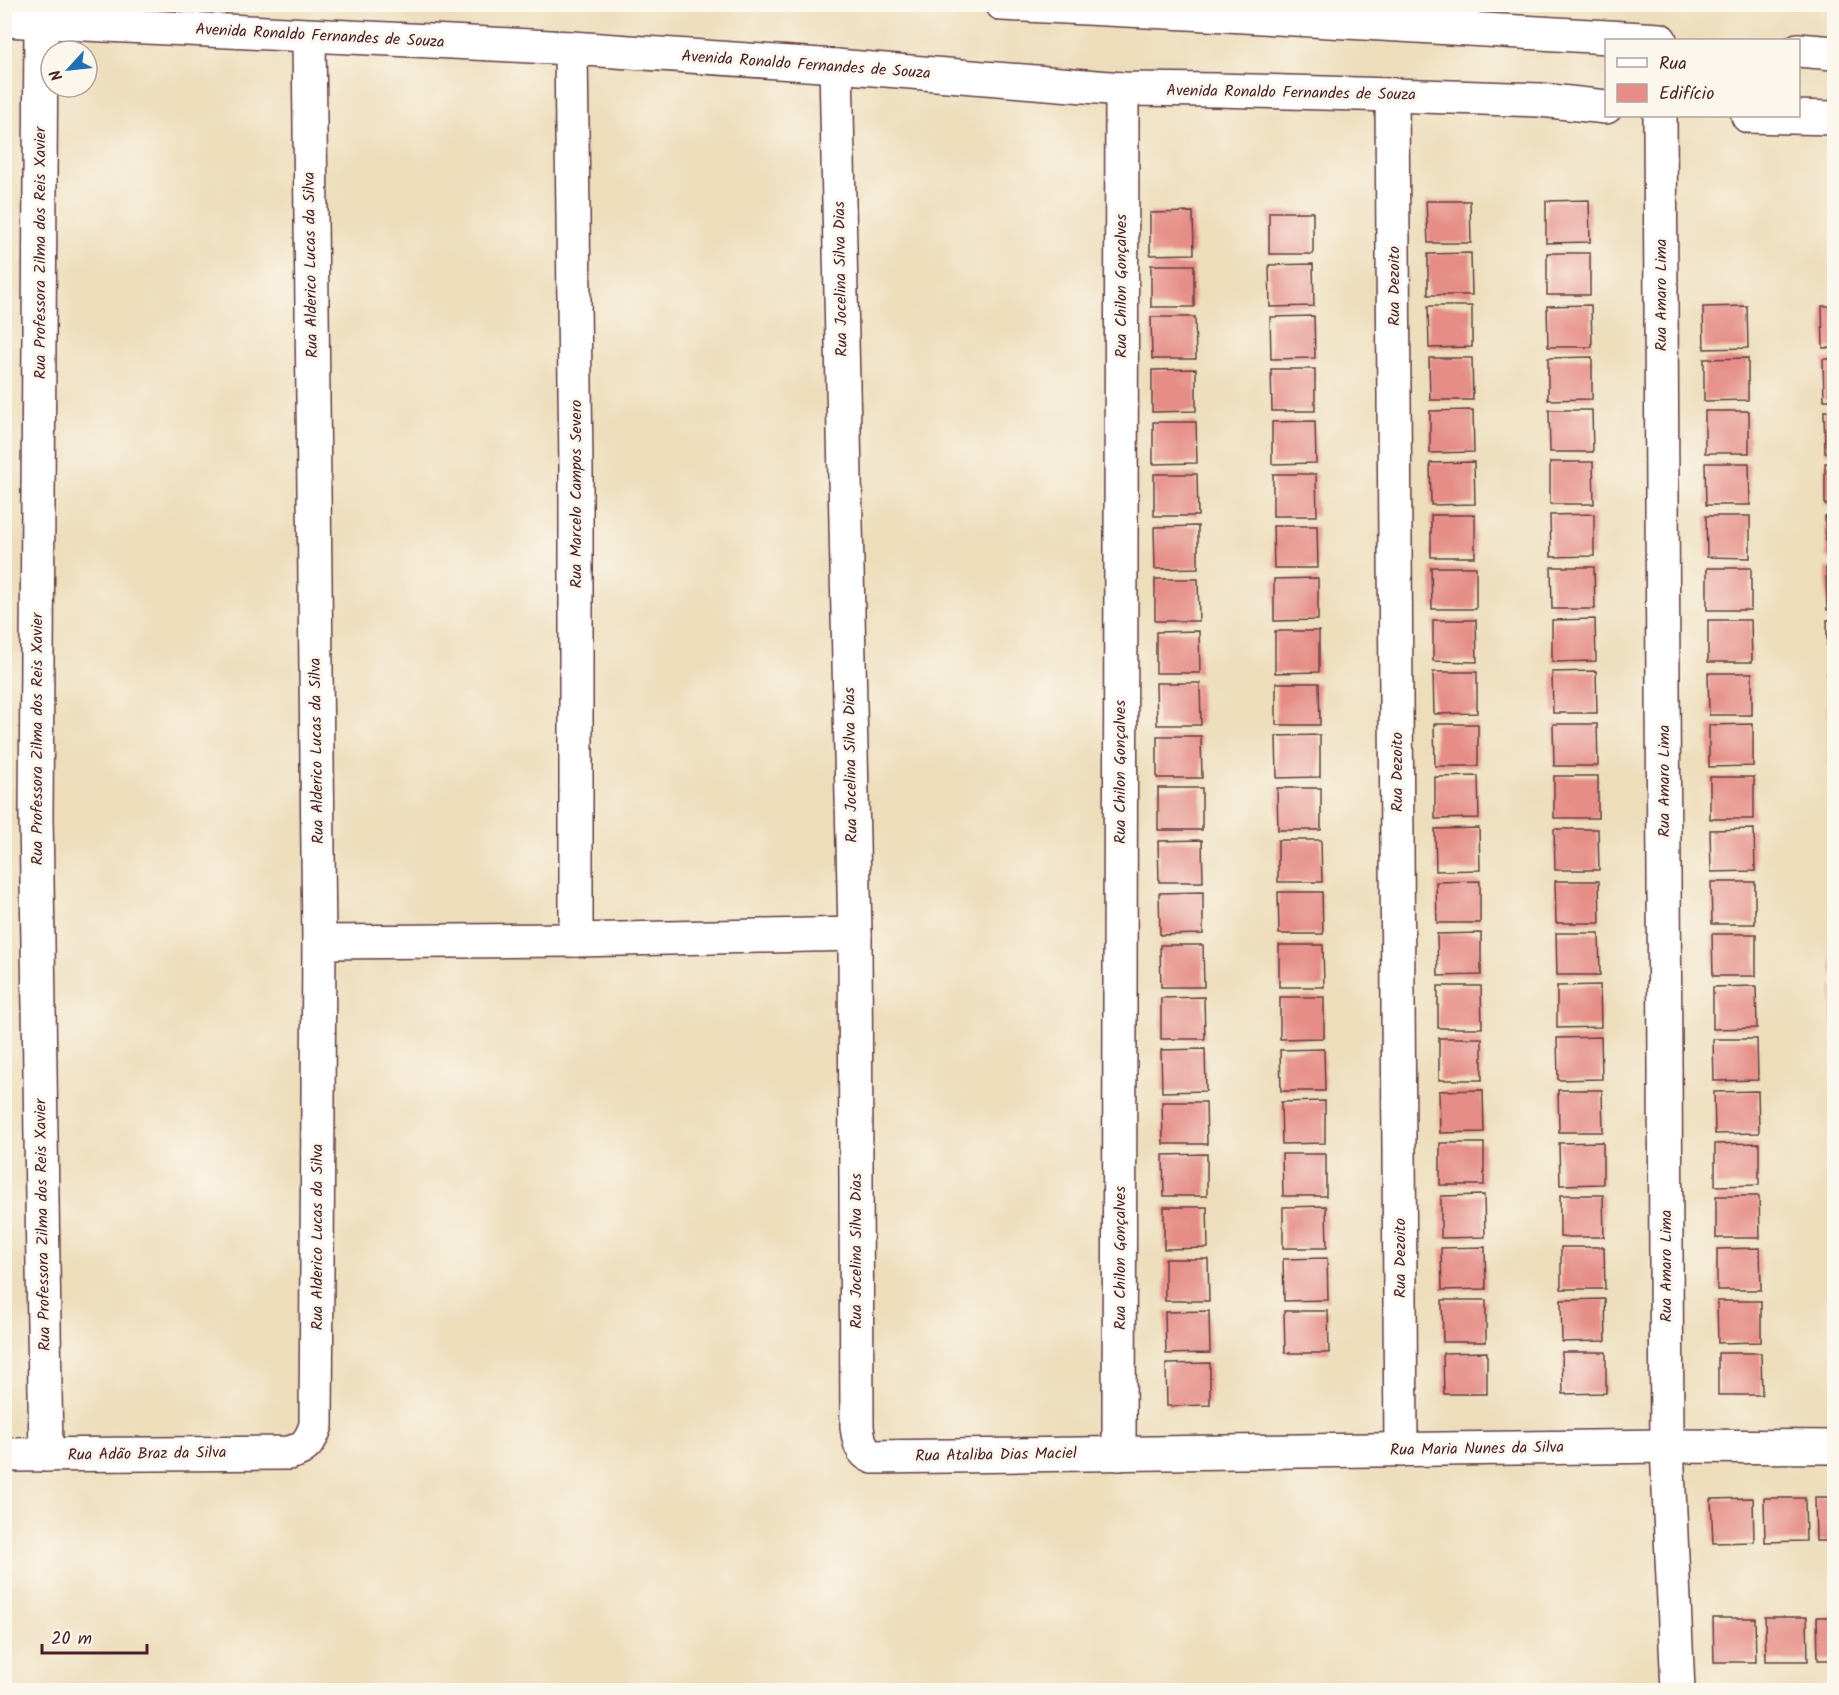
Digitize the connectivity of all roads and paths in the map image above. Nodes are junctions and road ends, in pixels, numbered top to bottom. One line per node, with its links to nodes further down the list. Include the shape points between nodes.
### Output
1 (1002, 4): 2 (street)
2 (1208, 9): 6 (street)
3 (4, 20): 4 (street, Avenida Ronaldo Fernandes de Souza)
4 (41, 22): 5 (street, Avenida Ronaldo Fernandes de Souza); 26 (street, Rua Professora Zilma dos Reis Xavier, via 36,816)
5 (309, 36): 7 (street, Avenida Ronaldo Fernandes de Souza); 19 (street, Rua Alderico Lucas da Silva)
6 (1645, 39)
7 (571, 48): 10 (street, Avenida Ronaldo Fernandes de Souza); 18 (street, Rua Marcelo Campos Severo)
8 (1800, 50): 9 (street)
9 (1834, 53)
10 (836, 66): 11 (street, Avenida Ronaldo Fernandes de Souza); 17 (street, Rua Jocelina Silva Dias)
11 (1122, 89): 12 (street, Avenida Ronaldo Fernandes de Souza); 24 (street, Rua Chilon Gonçalves)
12 (1392, 95): 13 (street, Avenida Ronaldo Fernandes de Souza, via 1541,100); 22 (street, Rua Dezoito)
13 (1605, 107)
14 (1660, 117): 20 (street, Rua Amaro Lima)
15 (1791, 117): 16 (street)
16 (1834, 118)
17 (855, 934): 18 (street); 27 (street, Rua Jocelina Silva Dias, via 857,1427 862,1449)
18 (576, 940): 19 (street)
19 (319, 942): 23 (street, Rua Alderico Lucas da Silva, via 316,1425 311,1440 301,1450)
20 (1667, 1446): 21 (street, Rua Maria Nunes da Silva); 22 (street, Rua Maria Nunes da Silva); 28 (street, Rua Amaro Lima)
21 (1834, 1447)
22 (1401, 1450): 24 (street, Rua Maria Nunes da Silva)
23 (289, 1453): 26 (street, Rua Adão Braz da Silva)
24 (1119, 1454): 27 (street, Rua Ataliba Dias Maciel)
25 (4, 1455): 26 (street, Rua Adão Braz da Silva)
26 (46, 1455)
27 (873, 1457)
28 (1678, 1690)

